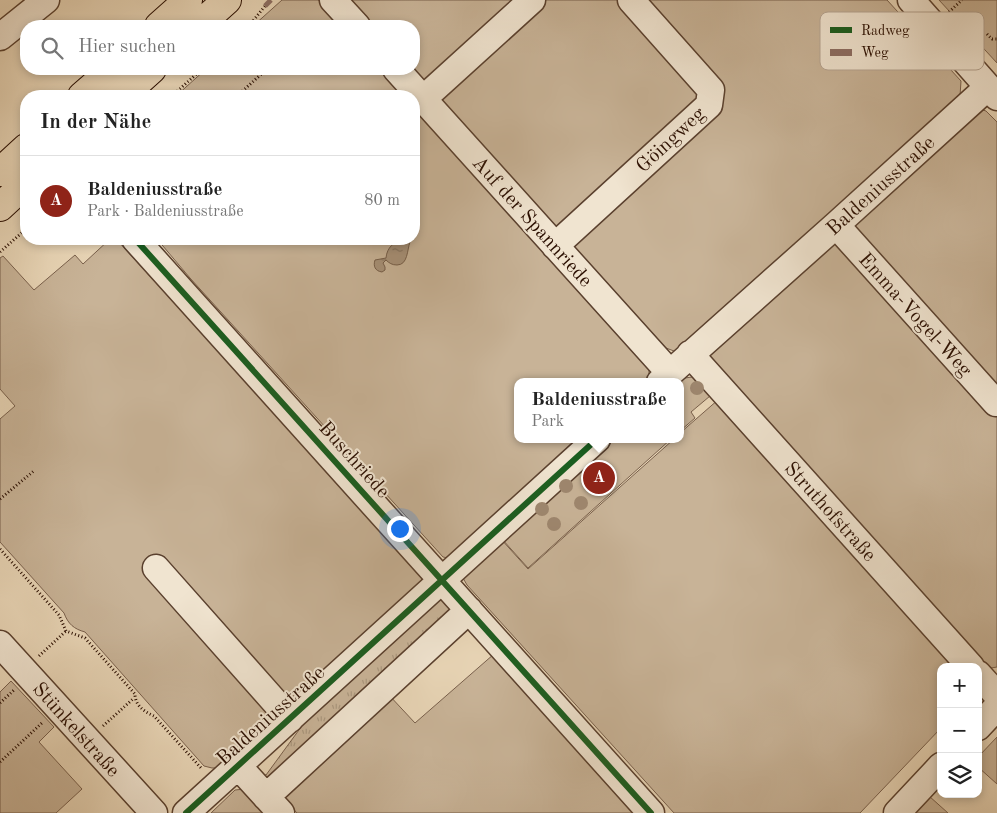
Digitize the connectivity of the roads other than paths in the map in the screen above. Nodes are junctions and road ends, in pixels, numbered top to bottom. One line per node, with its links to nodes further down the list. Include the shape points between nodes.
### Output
1 (46, 0): 9 (street)
2 (188, 0): 10 (main road)
3 (227, 0): 11 (main road)
4 (333, 0): 12 (street)
5 (532, 0): 24 (street)
6 (631, 0): 31 (street, Göingweg, via 711,90 709,104)
7 (911, 0): 8 (street)
8 (922, 12)
9 (21, 20)
10 (166, 20)
11 (205, 20)
12 (351, 20)
13 (20, 21): 14 (street)
14 (0, 37)
15 (973, 70): 22 (street)
16 (106, 75): 19 (main road)
17 (145, 75): 20 (main road)
18 (401, 75): 21 (street, Auf der Spannriede)
19 (89, 90)
20 (129, 90)
21 (415, 90)
22 (992, 92): 29 (street, Baldeniusstraße)
23 (420, 96): 24 (street, Auf der Spannriede)
24 (423, 99): 31 (street, Auf der Spannriede)
25 (20, 154): 26 (main road)
26 (0, 172)
27 (20, 189): 28 (main road)
28 (0, 207)
29 (836, 225): 32 (street, Baldeniusstraße); 34 (street, Emma-Vogel-Weg)
30 (140, 245): 37 (street, Buschriede)
31 (555, 246): 33 (street, Auf der Spannriede)
32 (690, 354): 33 (street, Baldeniusstraße); 42 (street, Struthofstraße)
33 (665, 378)
34 (996, 403)
35 (593, 443): 37 (street, Baldeniusstraße)
36 (156, 568): 46 (street)
37 (442, 580): 38 (street, Buschriede); 39 (street, Baldeniusstraße)
38 (469, 610): 41 (street); 53 (street, Buschriede)
39 (393, 626): 41 (street); 46 (street, Baldeniusstraße)
40 (0, 644): 51 (street, Stünkelstraße)
41 (420, 656): 50 (street)
42 (968, 663)
43 (982, 678): 44 (street)
44 (997, 695)
45 (997, 707): 47 (street)
46 (290, 718): 48 (street, Baldeniusstraße)
47 (982, 723)
48 (238, 766): 50 (street); 52 (street, Baldeniusstraße)
49 (937, 770): 54 (street)
50 (274, 805)
51 (154, 813)
52 (186, 813)
53 (651, 813)
54 (897, 813)

